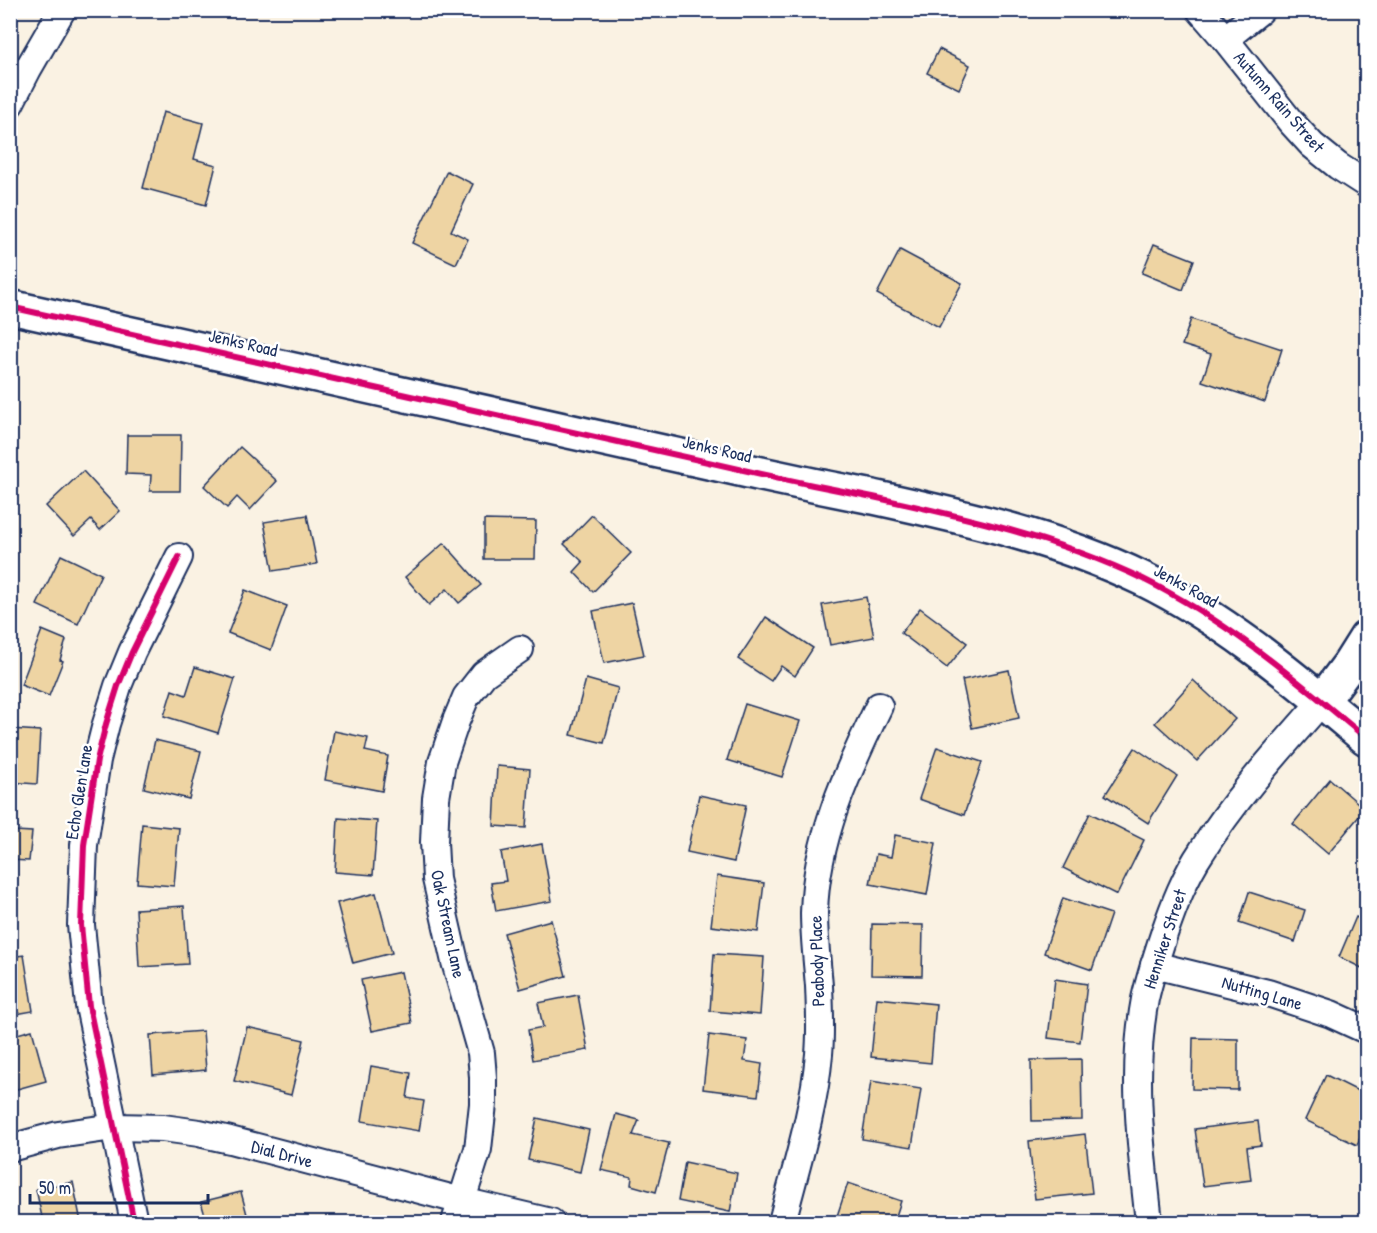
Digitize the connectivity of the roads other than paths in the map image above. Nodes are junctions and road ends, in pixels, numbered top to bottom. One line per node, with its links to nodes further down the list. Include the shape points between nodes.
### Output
1 (62, 10): 5 (street)
2 (1200, 10): 4 (street, Autumn Rain Street)
3 (1262, 10): 4 (street)
4 (1225, 39): 6 (street, Autumn Rain Street, via 1311,145)
5 (10, 104)
6 (1366, 184)
7 (10, 307): 11 (street, Jenks Road, via 1005,528 1107,564 1184,601 1244,639)
8 (179, 557): 16 (street, Echo Glen Lane, via 118,686 98,760 84,844 81,925 89,1006)
9 (1366, 638): 11 (street)
10 (520, 649): 18 (street, Oak Stream Lane, via 484,674 466,697 442,762 436,798 436,879 481,1053 483,1077 478,1149)
11 (1322, 701): 13 (street, Jenks Road); 14 (street, Henniker Street, via 1248,788 1202,850 1173,908)
12 (879, 706): 21 (street, Peabody Place, via 842,786 822,852 814,910 819,1052 808,1123)
13 (1366, 738)
14 (1154, 964): 15 (street, Nutting Lane, via 1268,993); 22 (street, Henniker Street, via 1145,999 1138,1083)
15 (1366, 1030)
16 (114, 1127): 17 (street, Dial Drive, via 58,1135); 18 (street, Dial Drive, via 199,1133); 19 (street, Echo Glen Lane)
17 (10, 1148)
18 (459, 1212): 20 (street, Dial Drive)
19 (134, 1222)
20 (551, 1222)
21 (782, 1222)
22 (1149, 1222)

